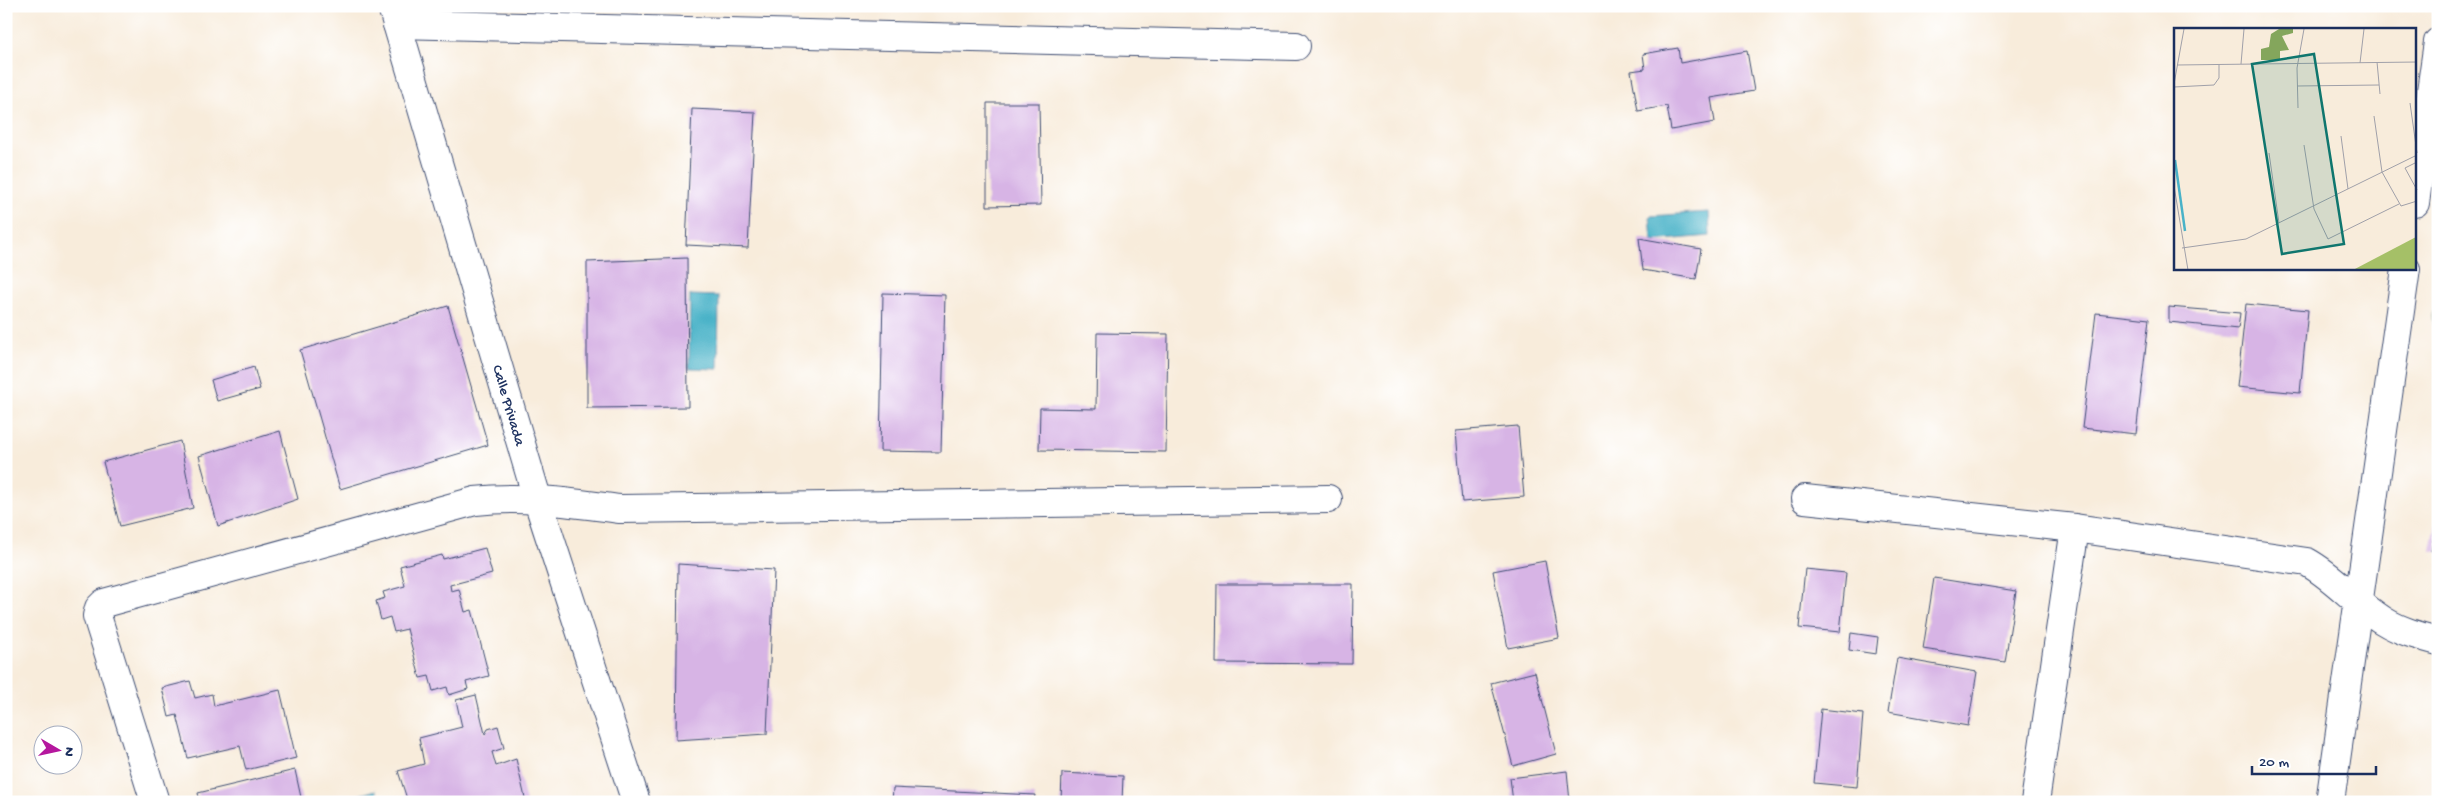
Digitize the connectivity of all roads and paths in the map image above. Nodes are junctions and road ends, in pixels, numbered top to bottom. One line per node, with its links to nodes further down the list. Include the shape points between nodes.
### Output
1 (395, 15): 3 (street); 6 (street, Calle Privada)
2 (2438, 42): 4 (street)
3 (1296, 46)
4 (2416, 196)
5 (2406, 270): 10 (street)
6 (537, 498): 7 (street, via 620,508); 12 (street, via 475,501 104,603 97,616); 13 (street, Calle Privada)
7 (1328, 499)
8 (1805, 499): 9 (street)
9 (2075, 528): 10 (street, via 2307,562); 14 (street)
10 (2360, 602): 11 (street, via 2383,620 2408,633); 15 (street)
11 (2438, 641)
12 (155, 802)
13 (636, 802)
14 (2035, 802)
15 (2330, 802)

